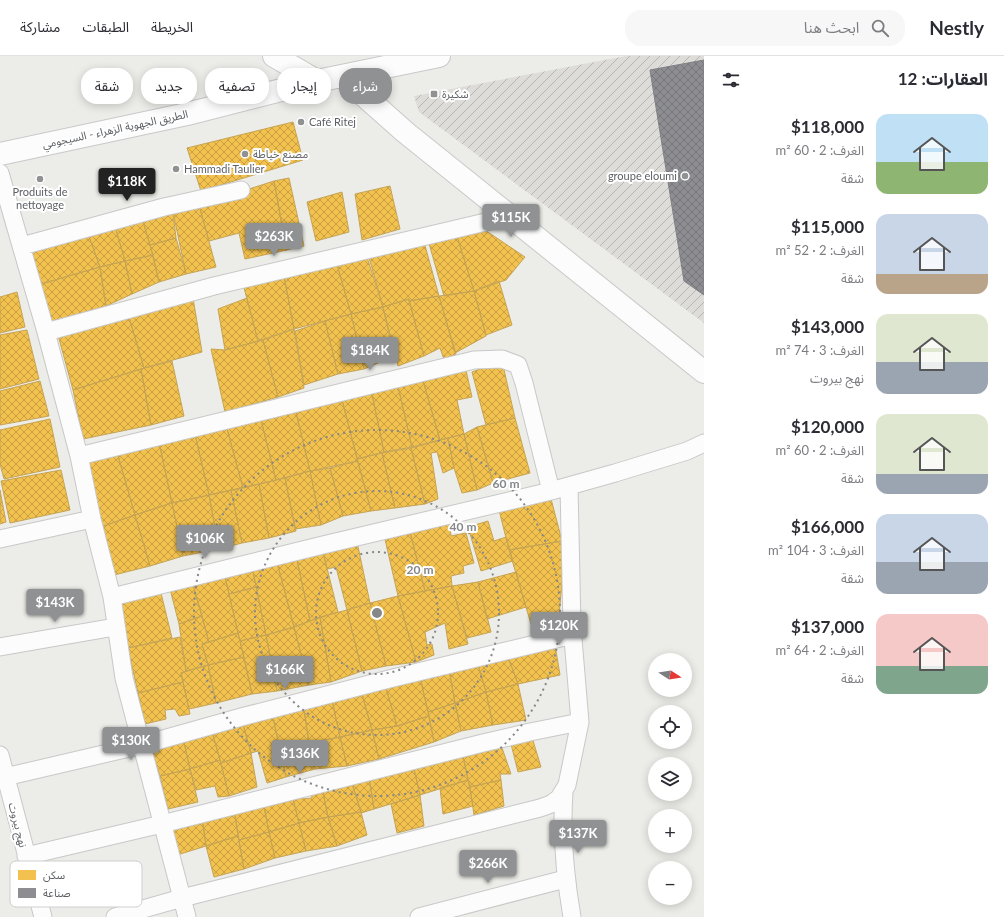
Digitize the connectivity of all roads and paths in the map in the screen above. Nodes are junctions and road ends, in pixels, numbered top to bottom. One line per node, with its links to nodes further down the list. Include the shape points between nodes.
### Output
1 (274, 56): 3 (main road)
2 (440, 56): 4 (main road, الطريق الجهوية الزهراء - السيجومي)
3 (295, 68)
4 (381, 68)
5 (277, 91): 7 (main road, الطريق الجهوية الزهراء - السيجومي, via 188,114)
6 (374, 104): 10 (main road)
7 (0, 154)
8 (0, 173): 11 (street)
9 (241, 190): 11 (street, via 164,207)
10 (511, 216): 12 (street, via 214,286); 13 (main road)
11 (22, 246): 12 (street)
12 (46, 332): 15 (street)
13 (704, 372)
14 (704, 443): 16 (street, via 673,455)
15 (80, 456): 17 (street, via 474,360 502,359 518,366); 18 (street)
16 (569, 486): 17 (street); 22 (street)
17 (551, 491): 20 (street)
18 (92, 519): 19 (street); 20 (street)
19 (0, 539)
20 (112, 597): 21 (street)
21 (115, 627): 23 (street); 25 (street, via 124,678)
22 (573, 635): 24 (street); 25 (street, via 393,678)
23 (0, 647)
24 (580, 722): 28 (street); 29 (street, via 490,741)
25 (142, 745): 27 (street); 29 (street)
26 (0, 755): 27 (street, نهج بيروت)
27 (5, 777): 30 (street, نهج بيروت)
28 (564, 792): 32 (street, via 562,815); 33 (street, via 551,804 540,808)
29 (162, 824): 30 (street); 33 (street)
30 (26, 856): 31 (street, نهج بيروت)
31 (27, 861)
32 (565, 879): 38 (street); 39 (street)
33 (182, 898): 36 (street); 37 (street)
34 (40, 907): 35 (street, نهج بيروت)
35 (43, 917)
36 (114, 917)
37 (187, 917)
38 (419, 917)
39 (572, 917)

